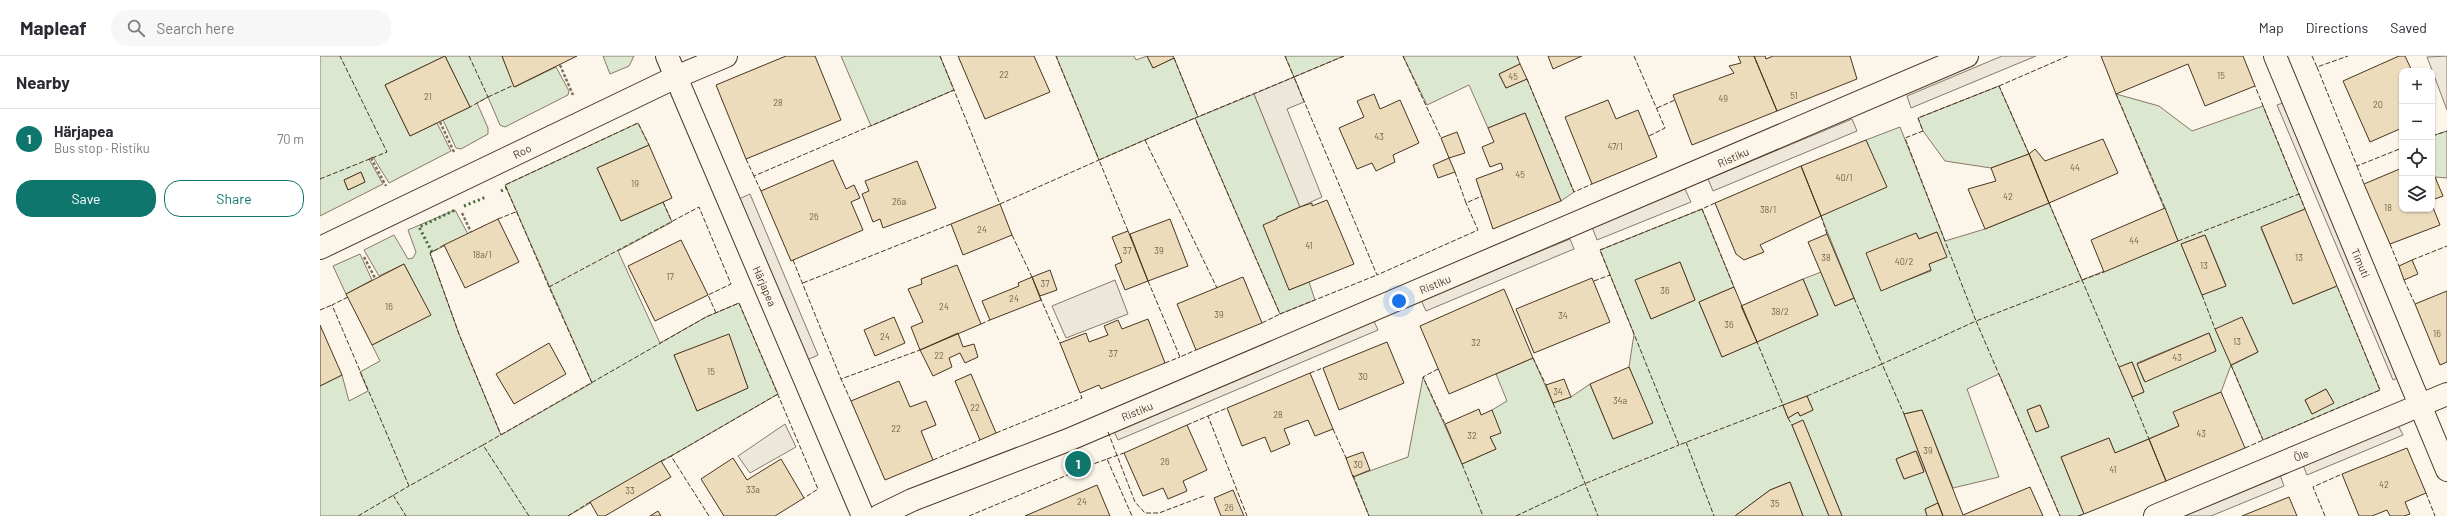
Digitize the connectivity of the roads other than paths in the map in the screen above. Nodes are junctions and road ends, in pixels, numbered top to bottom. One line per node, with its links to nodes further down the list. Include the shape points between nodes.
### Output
1 (667, 56): 5 (street, Härjapea)
2 (726, 56): 5 (street, Roo)
3 (1967, 56): 11 (street, Ristiku, via 1083,434 912,500)
4 (2276, 56): 8 (street, Timuti)
5 (676, 77): 6 (street, Roo); 10 (street, Härjapea)
6 (320, 248)
7 (2447, 394): 8 (street, Õle)
8 (2420, 406): 9 (street, Timuti); 12 (street, Õle)
9 (2447, 470)
10 (863, 516)
11 (879, 516)
12 (2155, 516)

